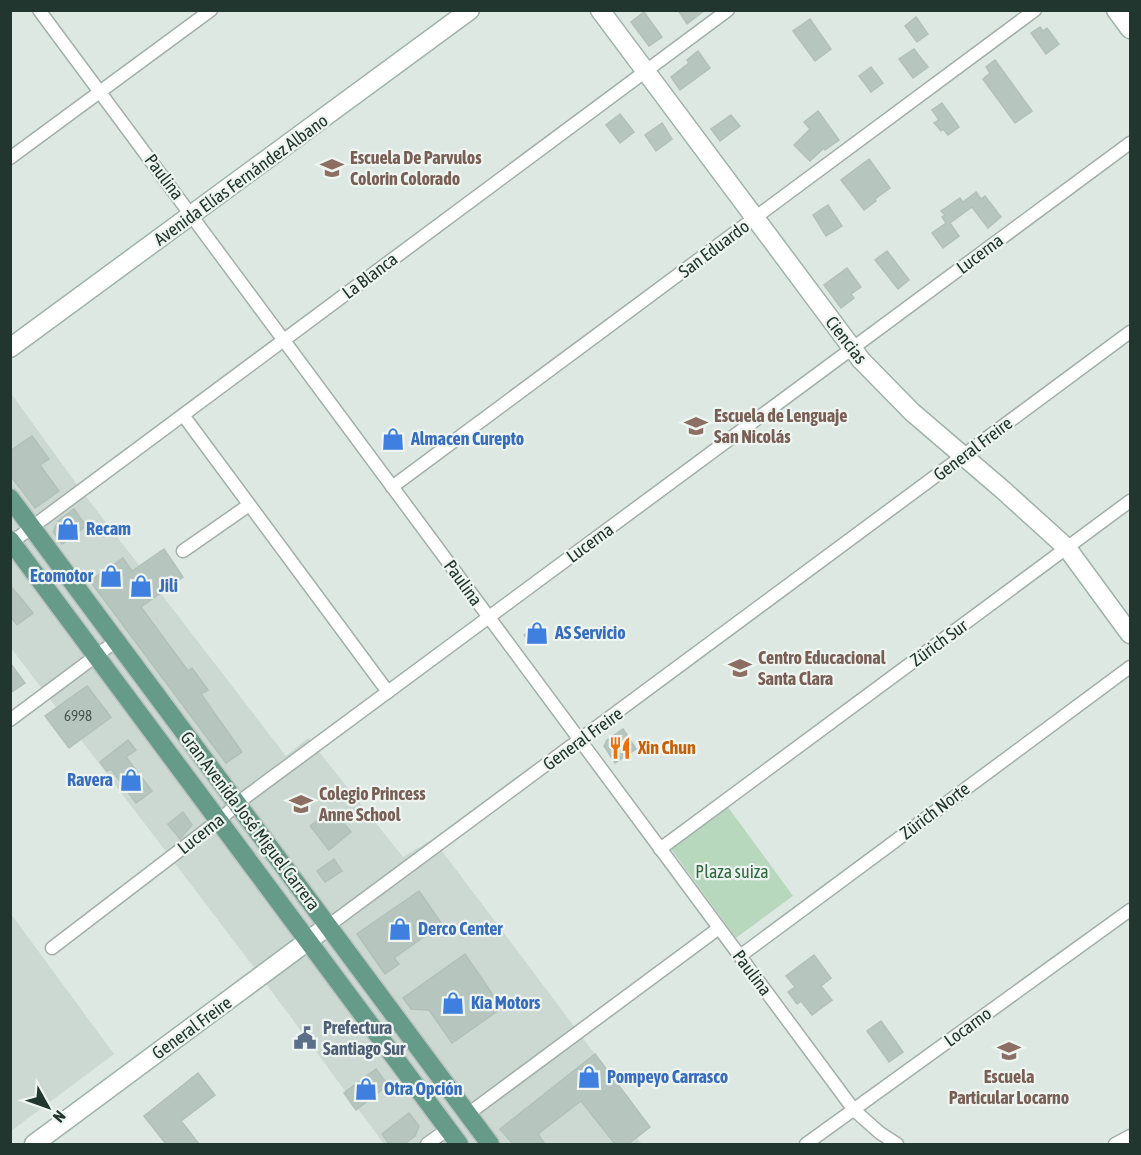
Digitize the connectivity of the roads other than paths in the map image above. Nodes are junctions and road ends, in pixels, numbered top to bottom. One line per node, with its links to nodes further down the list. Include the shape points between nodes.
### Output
1 (39, 10): 10 (street, Paulina)
2 (211, 10): 10 (street)
3 (470, 10): 13 (street, Avenida Elías Fernández Albano)
4 (600, 10): 9 (street, Ciencias)
5 (728, 10): 9 (street, La Blanca)
6 (1035, 10): 14 (street, San Eduardo)
7 (1116, 10): 8 (street)
8 (1131, 29)
9 (646, 71): 14 (street, Ciencias); 16 (street, La Blanca)
10 (100, 92): 12 (street); 13 (street, Paulina)
11 (1131, 142): 18 (street, Lucerna)
12 (10, 158)
13 (193, 216): 16 (street, Paulina); 17 (street, Avenida Elías Fernández Albano)
14 (755, 219): 18 (street, Ciencias); 21 (street, San Eduardo)
15 (1131, 332): 20 (street, General Freire)
16 (284, 340): 19 (street, La Blanca); 21 (street, Paulina)
17 (10, 348)
18 (852, 349): 20 (street, Ciencias, via 912,412); 29 (street, Lucerna)
19 (183, 415): 24 (street); 25 (street, La Blanca)
20 (963, 456): 27 (street, Ciencias); 36 (street, General Freire)
21 (392, 487): 29 (street, Paulina)
22 (10, 498): 25 (main road, Gran Avenida José Miguel Carrera)
23 (1131, 501): 27 (street, Zürich Sur)
24 (249, 505): 28 (street); 34 (street)
25 (32, 527): 26 (street, La Blanca); 31 (main road, Gran Avenida José Miguel Carrera)
26 (11, 541): 32 (main road, Gran Avenida José Miguel Carrera)
27 (1067, 548): 30 (street, Ciencias); 39 (street, Zürich Sur)
28 (183, 551)
29 (489, 618): 34 (street, Lucerna); 36 (street, Paulina)
30 (1131, 634)
31 (116, 641): 32 (street); 37 (main road, Gran Avenida José Miguel Carrera)
32 (96, 656): 35 (street); 38 (main road, Gran Avenida José Miguel Carrera)
33 (1131, 667): 45 (street, Zürich Norte)
34 (388, 692): 37 (street, Lucerna)
35 (10, 720)
36 (579, 741): 39 (street, Paulina); 41 (street, General Freire)
37 (237, 804): 38 (street, Lucerna); 41 (main road, Gran Avenida José Miguel Carrera)
38 (218, 821): 43 (main road, Gran Avenida José Miguel Carrera); 44 (street, Lucerna)
39 (660, 849): 42 (street, Paulina)
40 (1131, 910): 46 (street, Locarno)
41 (328, 926): 43 (street, General Freire); 47 (main road, Gran Avenida José Miguel Carrera)
42 (719, 928): 45 (street, Paulina); 47 (street)
43 (308, 942): 48 (main road, Gran Avenida José Miguel Carrera); 50 (street, General Freire)
44 (52, 948)
45 (740, 956): 46 (street, Paulina)
46 (854, 1110): 54 (street, Locarno); 55 (street, Paulina)
47 (468, 1114): 53 (main road, Gran Avenida José Miguel Carrera)
48 (448, 1129): 51 (street); 52 (main road, Gran Avenida José Miguel Carrera)
49 (1129, 1139): 56 (street)
50 (34, 1144)
51 (427, 1144)
52 (459, 1144)
53 (490, 1144)
54 (806, 1144)
55 (897, 1144)
56 (1115, 1144)

